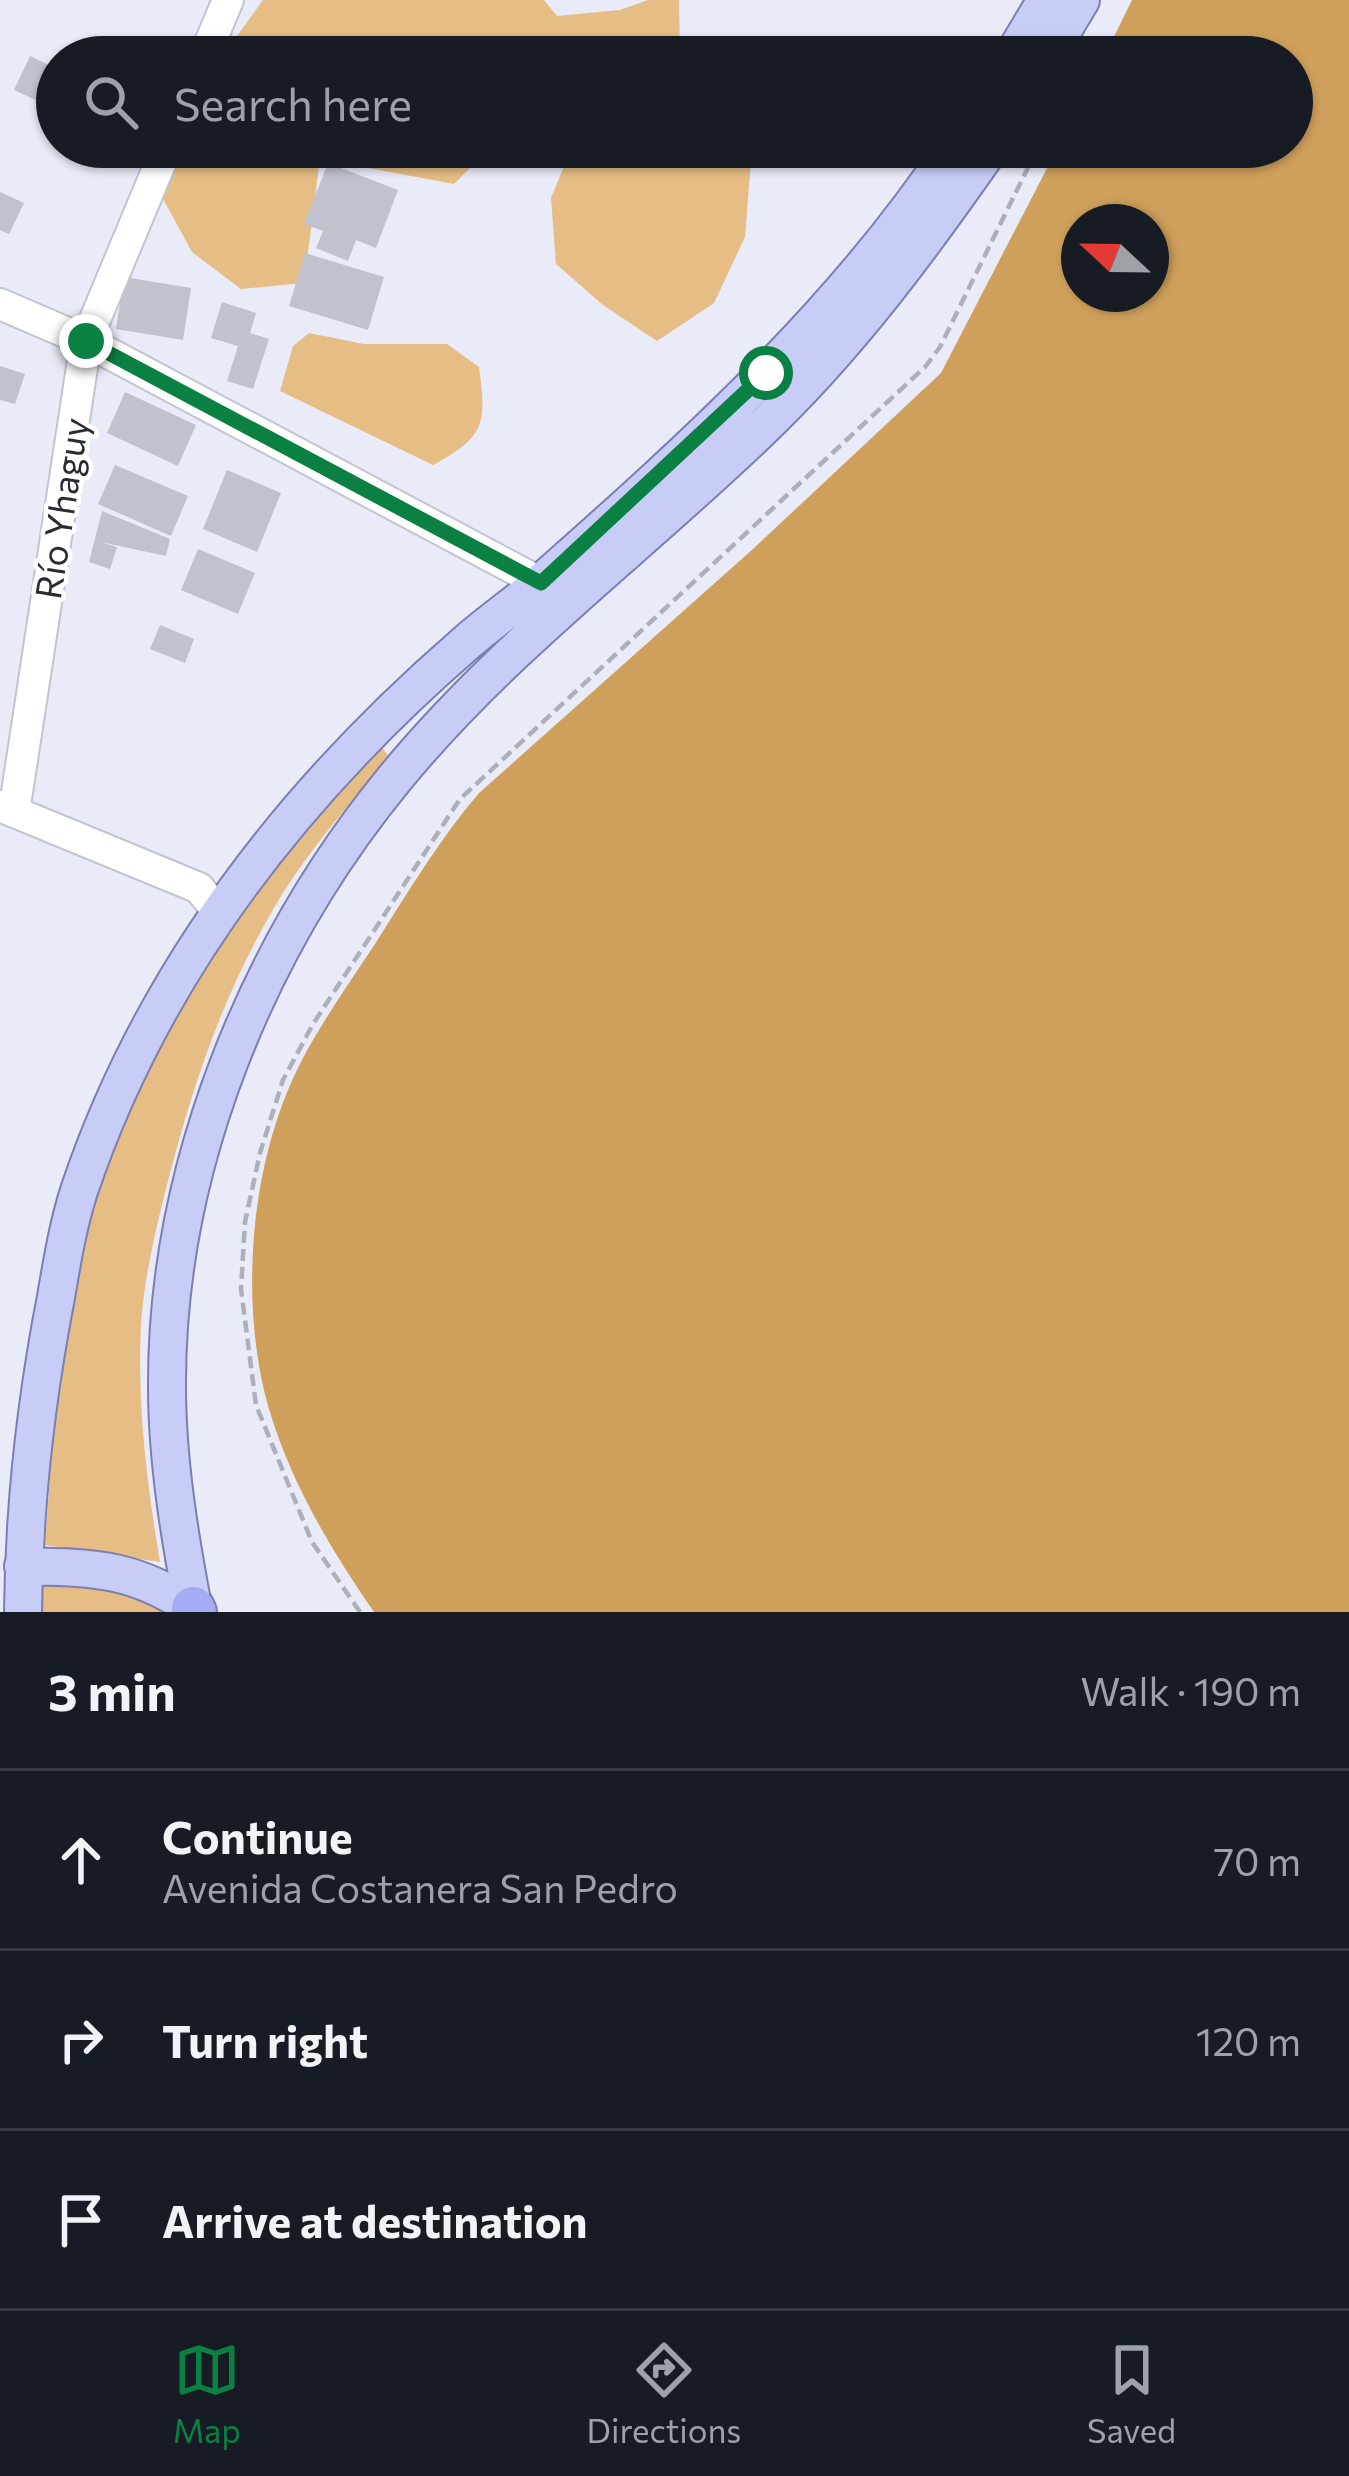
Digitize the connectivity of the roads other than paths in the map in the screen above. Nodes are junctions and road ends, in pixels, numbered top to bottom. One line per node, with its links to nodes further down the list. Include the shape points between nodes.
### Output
1 (228, 0): 4 (street)
2 (1046, 0): 5 (main road)
3 (1081, 0): 6 (main road)
4 (213, 36)
5 (1025, 36)
6 (1060, 36)
7 (157, 168): 11 (street, Río Yhaguy)
8 (939, 168): 12 (main road, via 819,317 739,401)
9 (976, 168): 16 (main road, via 834,354 757,434 522,644 395,778 299,918 244,1023 178,1252 169,1428)
10 (0, 304): 11 (street)
11 (86, 341): 12 (street); 13 (street, Río Yhaguy)
12 (541, 583): 14 (main road, via 465,643 326,779)
13 (7, 809): 14 (street, via 200,888)
14 (218, 912): 15 (main road, via 134,1054 77,1195)
15 (12, 1564): 16 (main road, via 110,1570 159,1584); 17 (main road)
16 (194, 1610)
17 (23, 1612)

